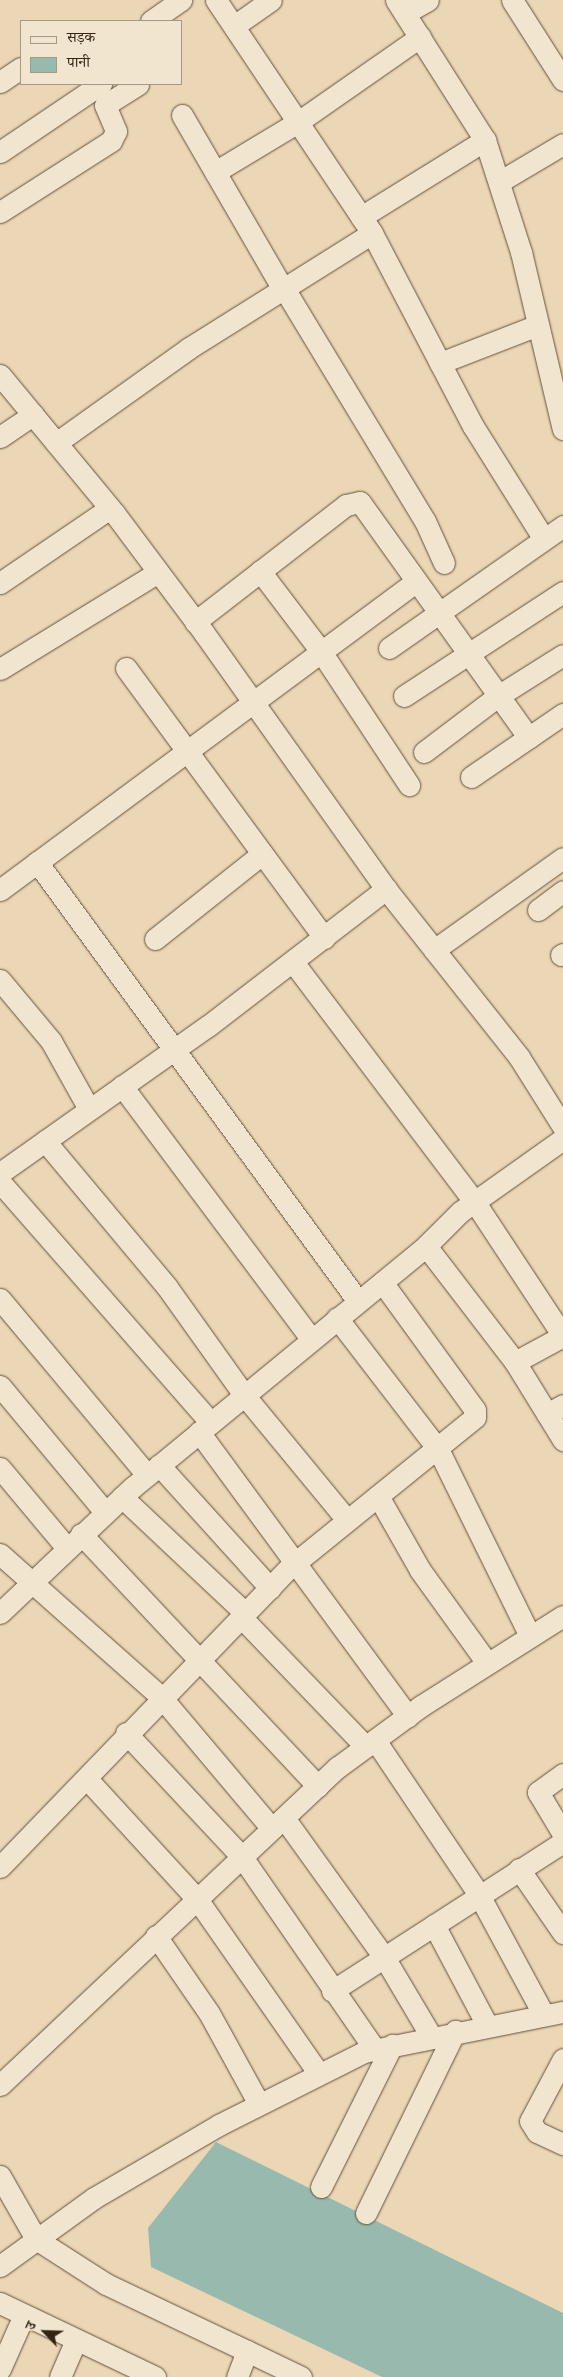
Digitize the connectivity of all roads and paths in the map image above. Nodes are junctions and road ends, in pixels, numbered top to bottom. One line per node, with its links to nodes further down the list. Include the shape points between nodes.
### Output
1 (181, 0): 7 (street)
2 (216, 0): 8 (street)
3 (270, 0): 8 (street)
4 (428, 0): 6 (street)
5 (512, 0): 11 (street)
6 (400, 6): 9 (street)
7 (152, 20)
8 (234, 26): 16 (street)
9 (420, 37): 16 (street); 17 (street)
10 (20, 69): 12 (street)
11 (563, 80)
12 (0, 82)
13 (100, 85): 18 (street)
14 (136, 85): 22 (street, via 105,105 116,131 111,141)
15 (182, 115): 20 (street)
16 (298, 122): 20 (street); 23 (street)
17 (485, 140): 21 (street); 23 (street)
18 (0, 152)
19 (560, 152): 21 (street)
20 (215, 172): 24 (street)
21 (500, 182): 25 (street)
22 (0, 212)
23 (366, 225): 24 (street); 26 (street)
24 (285, 291): 32 (street, via 189,348); 36 (street, via 425,521)
25 (538, 325): 26 (street); 28 (street)
26 (440, 364): 35 (street)
27 (0, 375): 29 (street)
28 (558, 393): 30 (street)
29 (33, 415): 31 (street); 32 (street)
30 (563, 429)
31 (0, 437)
32 (56, 442): 33 (street)
33 (110, 508): 38 (street); 39 (street)
34 (563, 526): 35 (street)
35 (544, 539): 42 (street)
36 (444, 563)
37 (260, 571): 40 (street, via 354,501 372,515); 43 (street); 45 (street)
38 (158, 572): 43 (street); 49 (street)
39 (0, 583)
40 (414, 583): 42 (street); 45 (street)
41 (563, 592): 46 (street)
42 (437, 614): 44 (street); 46 (street)
43 (195, 622): 52 (street)
44 (389, 648)
45 (320, 650): 52 (street); 58 (street)
46 (469, 653): 50 (street); 51 (street)
47 (563, 655): 51 (street)
48 (126, 668): 55 (street)
49 (0, 669)
50 (404, 696)
51 (498, 696): 54 (street); 56 (street)
52 (251, 700): 55 (street); 62 (street)
53 (563, 714): 54 (street)
54 (529, 738): 57 (street)
55 (186, 749): 59 (street); 61 (street)
56 (424, 752)
57 (471, 777)
58 (408, 785)
59 (262, 854): 66 (street); 67 (street)
60 (563, 858): 68 (street)
61 (37, 862): 63 (street); 71 (street)
62 (386, 889): 66 (street); 68 (street)
63 (0, 890)
64 (563, 891): 65 (street)
65 (538, 910)
66 (324, 938): 69 (street)
67 (155, 939)
68 (434, 950): 74 (street, via 519,1057)
69 (294, 962): 71 (street); 79 (street)
70 (0, 980): 73 (street, via 51,1041)
71 (171, 1052): 72 (street); 83 (street)
72 (122, 1086): 73 (street); 86 (street)
73 (89, 1109): 76 (street)
74 (563, 1127)
75 (563, 1139): 79 (street)
76 (46, 1141): 77 (street); 89 (street, via 167,1287)
77 (0, 1173)
78 (0, 1182): 91 (street)
79 (474, 1201): 80 (street); 85 (street)
80 (426, 1246): 81 (street); 87 (street)
81 (382, 1282): 83 (street); 93 (street, via 475,1410 468,1425)
82 (0, 1299): 95 (street)
83 (358, 1301): 84 (street)
84 (337, 1318): 86 (street); 93 (street)
85 (563, 1336): 87 (street)
86 (311, 1339): 89 (street)
87 (515, 1362): 90 (street)
88 (0, 1386): 98 (street)
89 (244, 1395): 91 (street); 99 (street)
90 (555, 1410): 92 (street)
91 (205, 1427): 95 (street); 102 (street)
92 (563, 1440)
93 (438, 1449): 96 (street); 108 (street)
94 (0, 1468): 100 (street)
95 (153, 1470): 97 (street); 104 (street)
96 (378, 1496): 99 (street); 110 (street, via 420,1570)
97 (122, 1497): 98 (street); 106 (street)
98 (105, 1512): 100 (street)
99 (347, 1520): 102 (street)
100 (73, 1541): 103 (street); 109 (street)
101 (0, 1554): 103 (street)
102 (293, 1564): 104 (street); 112 (street)
103 (30, 1581): 105 (street); 111 (street)
104 (270, 1588): 106 (street)
105 (0, 1613)
106 (243, 1615): 109 (street); 114 (street)
107 (563, 1616): 108 (street)
108 (530, 1636): 110 (street)
109 (202, 1658): 111 (street); 117 (street)
110 (487, 1664): 112 (street)
111 (161, 1697): 113 (street); 118 (street)
112 (408, 1716): 114 (street)
113 (126, 1733): 116 (street); 121 (street)
114 (370, 1744): 117 (street); 124 (street)
115 (563, 1774): 119 (street, via 538,1792)
116 (87, 1779): 122 (street); 125 (street)
117 (318, 1786): 118 (street)
118 (278, 1824): 121 (street); 129 (street)
119 (563, 1834)
120 (563, 1842): 123 (street)
121 (242, 1857): 125 (street); 130 (street)
122 (0, 1867)
123 (519, 1870): 124 (street); 127 (street)
124 (479, 1895): 126 (street); 131 (street)
125 (197, 1899): 128 (street); 137 (street)
126 (434, 1925): 129 (street); 132 (street)
127 (563, 1933)
128 (156, 1936): 138 (street); 139 (street, via 209,2013)
129 (384, 1957): 130 (street); 134 (street)
130 (332, 1991): 135 (street)
131 (553, 2014): 132 (street)
132 (487, 2025): 133 (street)
133 (454, 2031): 134 (street); 143 (street)
134 (430, 2036): 135 (street)
135 (383, 2046): 137 (street); 142 (street)
136 (563, 2059): 140 (street, via 530,2121 537,2132)
137 (319, 2074): 139 (street)
138 (1, 2081)
139 (259, 2104): 144 (street, via 94,2198)
140 (563, 2144)
141 (0, 2176): 144 (street)
142 (321, 2187)
143 (366, 2213)
144 (36, 2239): 145 (street); 149 (street, via 106,2284)
145 (0, 2266)
146 (0, 2303): 147 (street)
147 (24, 2315): 148 (street); 150 (street)
148 (76, 2340): 151 (street); 152 (street)
149 (247, 2351): 154 (street); 155 (street)
150 (0, 2369)
151 (120, 2370): 153 (street)
152 (60, 2377)
153 (155, 2377)
154 (237, 2377)
155 (301, 2377)

